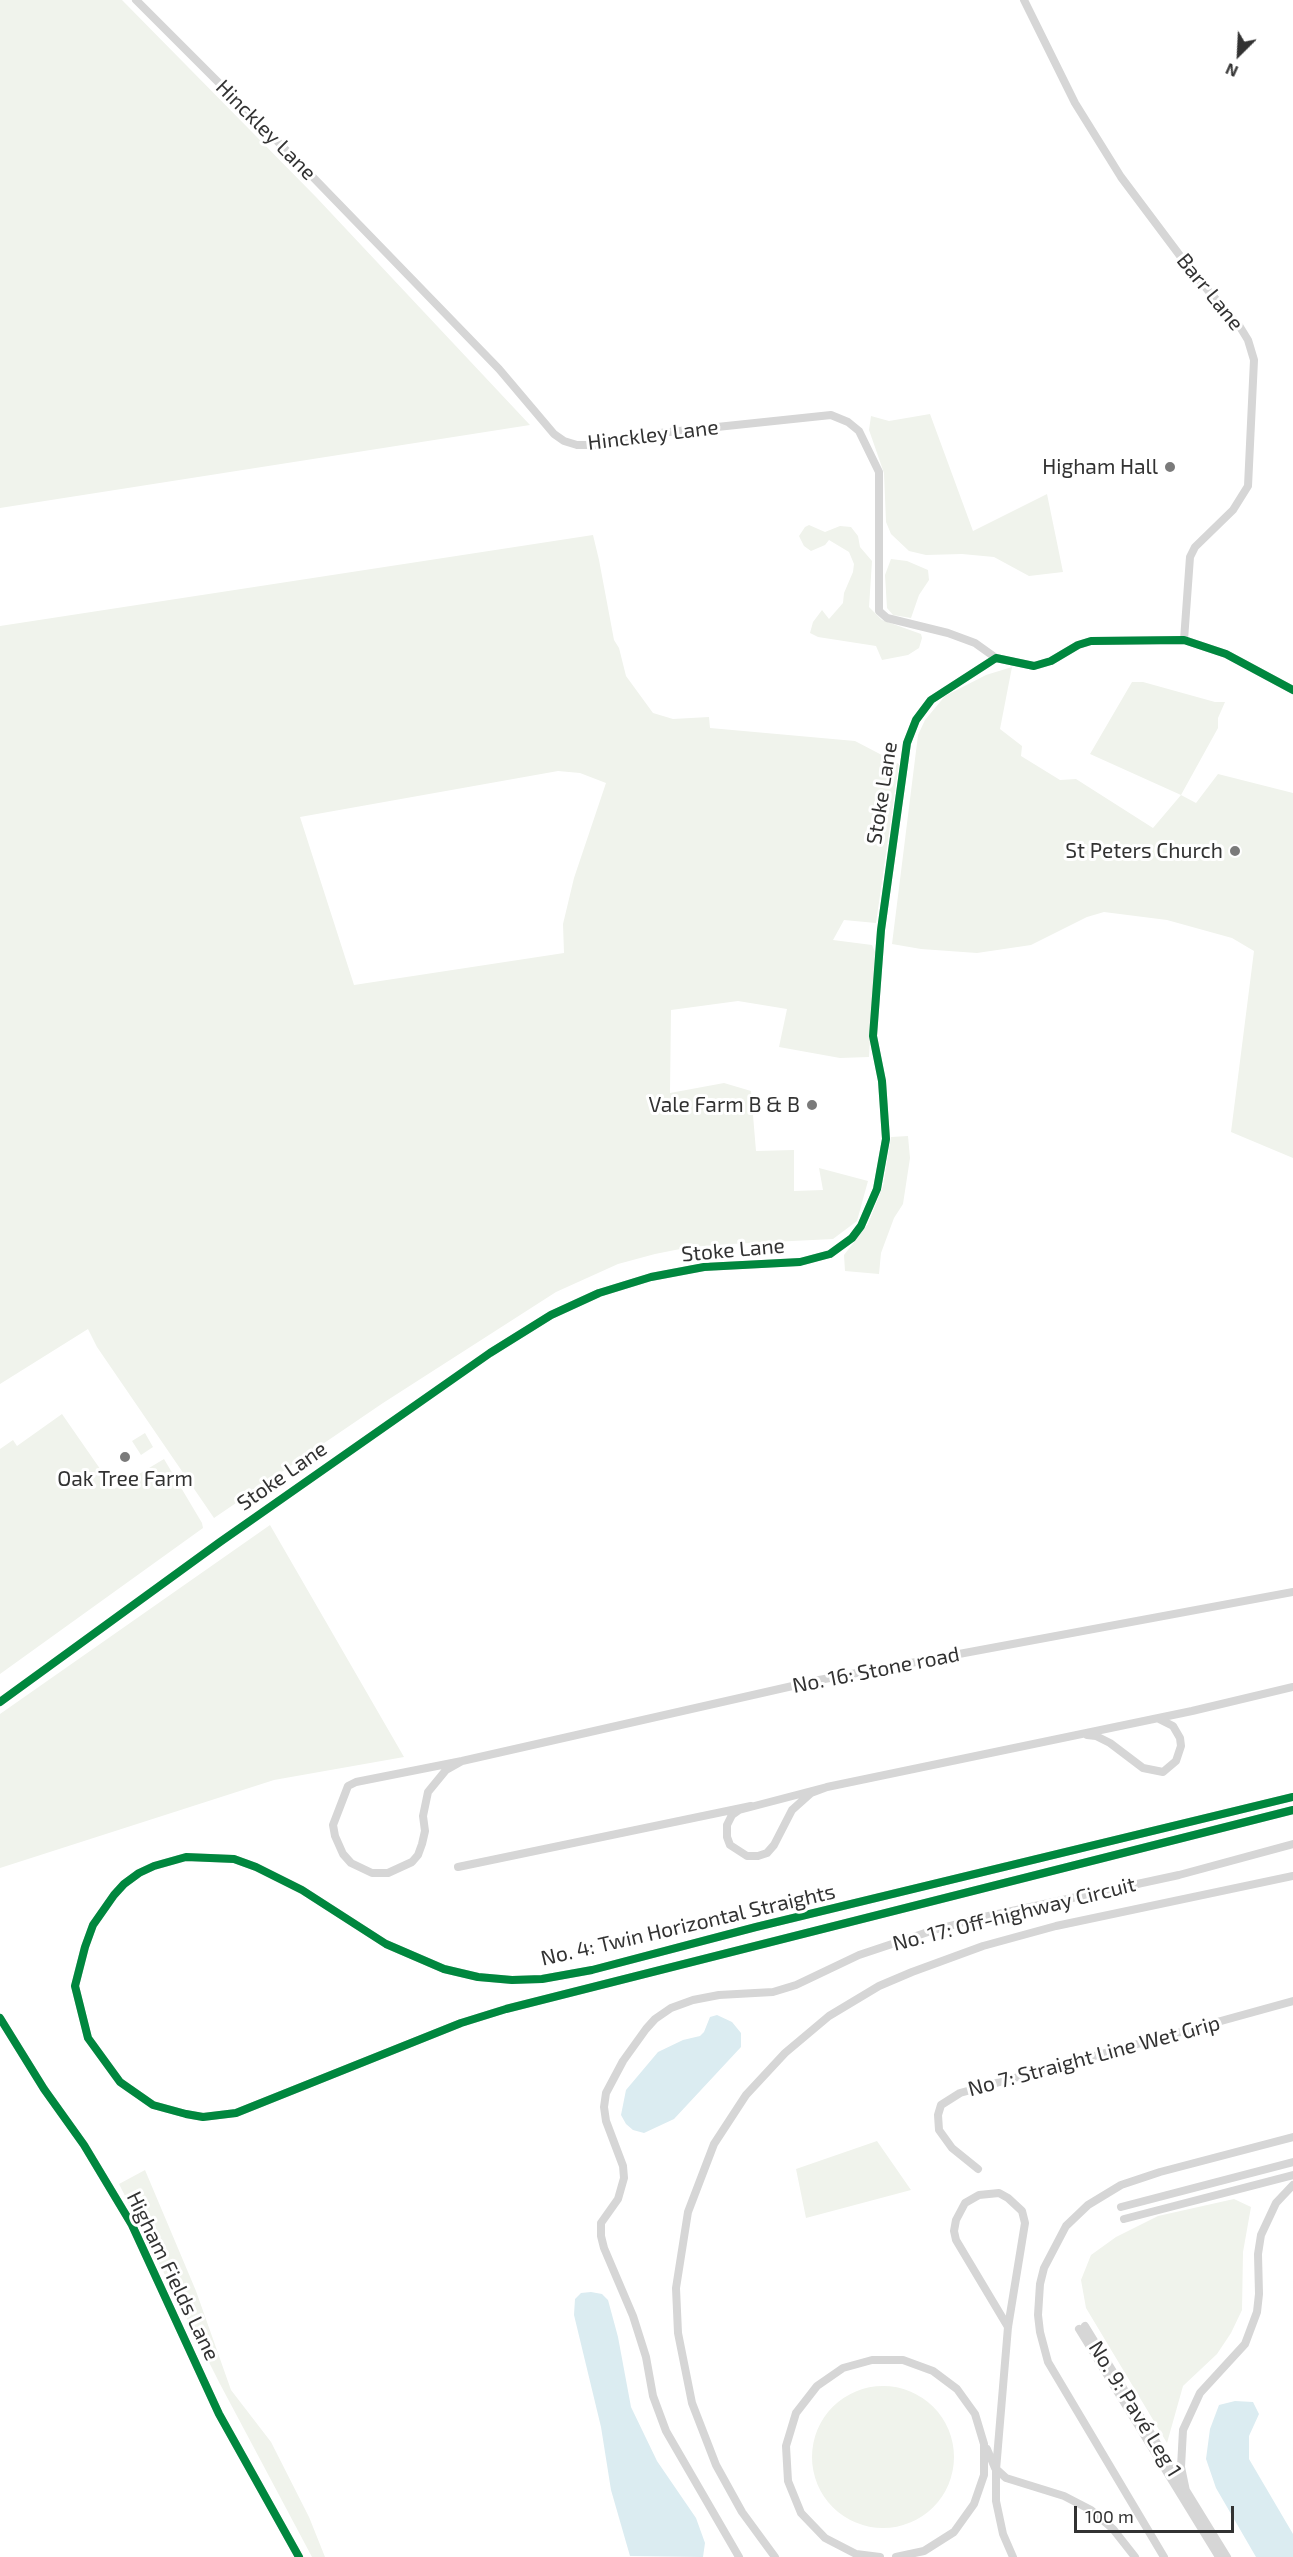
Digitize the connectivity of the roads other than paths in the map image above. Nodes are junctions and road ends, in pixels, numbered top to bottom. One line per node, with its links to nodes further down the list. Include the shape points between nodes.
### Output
1 (136, 0): 4 (street, Hinckley Lane, via 314,178 564,441 595,445 660,433 831,415 848,422 858,431 879,472 879,612 887,618 975,643)
2 (1024, 0): 3 (street, Barr Lane, via 1075,103 1121,177 1193,273 1240,327 1254,360 1248,486 1233,510 1190,557)
3 (1184, 640): 4 (street, via 1091,641 1034,666); 5 (street, via 1226,654)
4 (996, 658): 8 (street, Stoke Lane, via 931,700 916,720 907,743 881,930 873,1036 882,1081 886,1139 877,1189 852,1238 830,1254 800,1262 704,1267 651,1277 599,1293 551,1315 490,1353 249,1522)
5 (1293, 690)
6 (1293, 1592): 11 (street, No. 16: Stone road, via 819,1680)
7 (1293, 1687): 9 (street)
8 (0, 1702)
9 (1155, 1719): 10 (street); 10 (street, via 1173,1726 1180,1738 1176,1761 1163,1772 1143,1768 1096,1736)
10 (1057, 1739): 12 (street)
11 (462, 1761): 11 (street, No. 16: Stone road, via 446,1770 428,1792 423,1816 425,1832 412,1862 387,1874 372,1873 351,1863 343,1854 333,1825 348,1786)
12 (827, 1787): 14 (street); 14 (street, via 805,1797 790,1812 772,1848 758,1856 739,1852 727,1837 732,1815)
13 (1293, 1797): 15 (street, No. 4: Twin Horizontal Straights, via 592,1970 542,1979 478,1977 444,1969 386,1944 302,1890 256,1867 234,1859 186,1857 139,1873 114,1895 93,1925 75,1986 88,2038 120,2082 153,2105 186,2114 203,2117 236,2113 506,2009)
14 (750, 1806): 17 (street)
15 (1293, 1810)
16 (1293, 1844): 34 (street, No. 17: Off-highway Circuit, via 1179,1875 934,1930 859,1955 773,1992 719,1995 672,2007 646,2029 606,2093 606,2121 624,2178 618,2199 601,2223 601,2236 633,2316 666,2431)
17 (458, 1867)
18 (1293, 1876): 35 (street, via 1045,1929 922,1968 879,1986 829,2016 785,2052 746,2095 714,2144 691,2204 676,2288 678,2333 692,2403 716,2465)
19 (1293, 2001): 23 (street, No 7: Straight Line Wet Grip, via 960,2093 941,2105 939,2130 952,2148)
20 (0, 2018): 33 (street, Higham Fields Lane, via 132,2225 219,2414)
21 (1293, 2137): 40 (street, via 1121,2185 1088,2205 1066,2226 1044,2268 1038,2315 1048,2362)
22 (1293, 2162): 26 (street)
23 (978, 2169)
24 (1293, 2175): 27 (street)
25 (1293, 2185): 31 (street, via 1276,2203 1261,2235 1257,2312 1245,2344 1200,2393 1183,2430 1180,2459)
26 (1121, 2207)
27 (1124, 2218)
28 (1008, 2327): 28 (street, via 1025,2223 1022,2211 1008,2198 999,2193 979,2194 964,2203 954,2231); 30 (street)
29 (984, 2444): 30 (street); 32 (street, via 975,2415 957,2389 933,2371 903,2360 872,2360 843,2368 817,2386 796,2413 789,2435 788,2481 801,2513 817,2530); 37 (street, via 984,2475 975,2504 954,2532 924,2551)
30 (996, 2470): 38 (street, via 996,2501); 39 (street, via 1006,2478 1064,2496 1091,2510 1113,2529)
31 (1186, 2491): 41 (street, No. 9: Pavé Leg 1, via 1082,2328); 42 (street, No. 9: Pavé Leg 1)
32 (860, 2555): 36 (street)
33 (300, 2557)
34 (739, 2557)
35 (775, 2557)
36 (880, 2557)
37 (896, 2557)
38 (1013, 2557)
39 (1135, 2557)
40 (1164, 2557)
41 (1219, 2557)
42 (1227, 2557)

